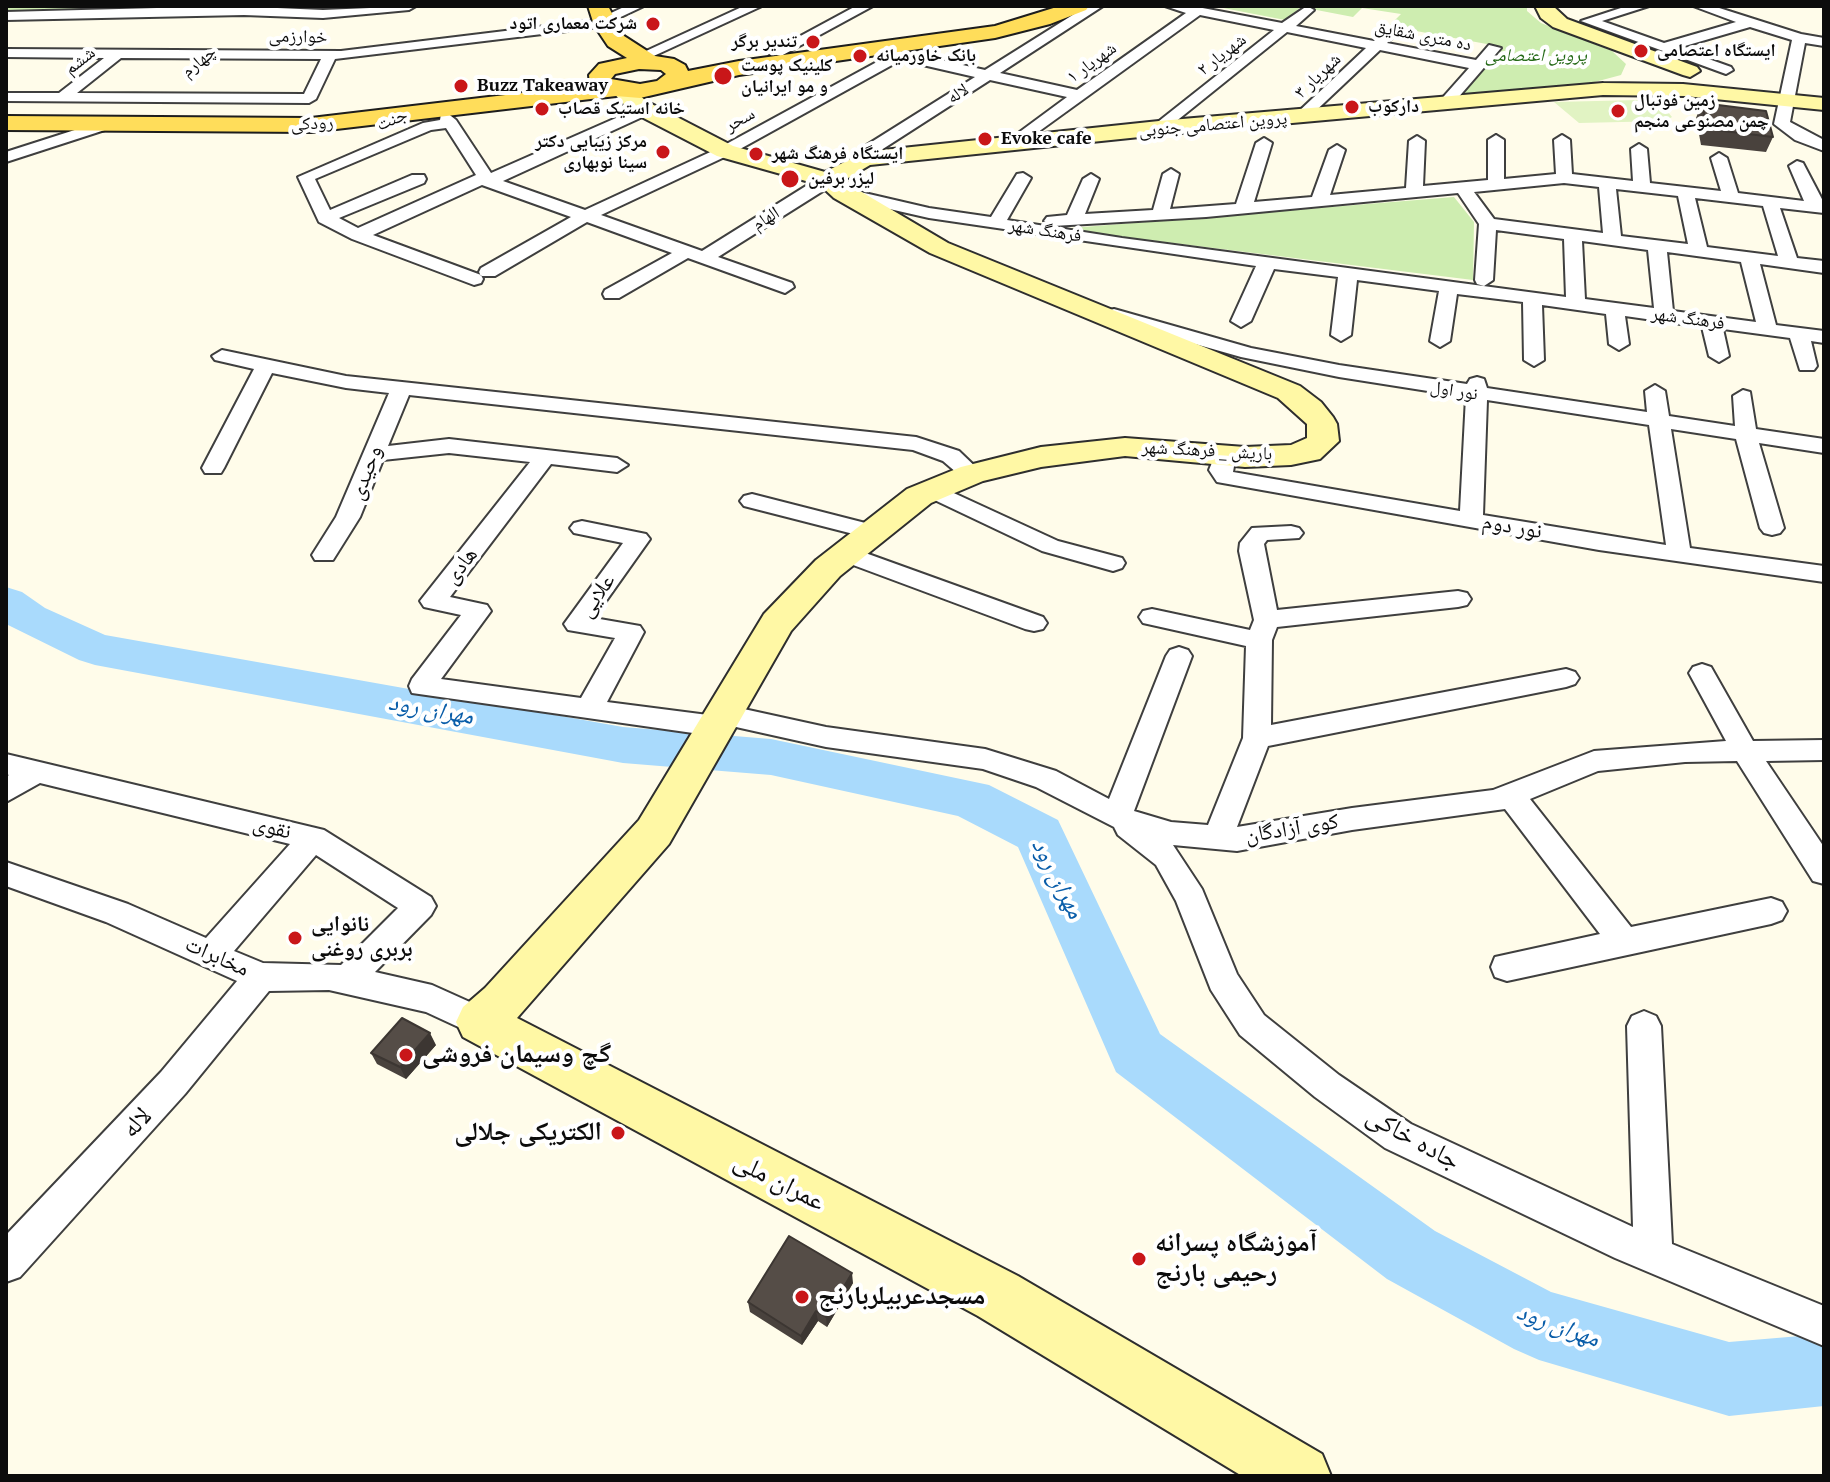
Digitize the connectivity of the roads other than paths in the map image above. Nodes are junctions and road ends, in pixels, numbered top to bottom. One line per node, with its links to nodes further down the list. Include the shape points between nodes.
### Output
1 (409, 6): 13 (street)
2 (637, 6): 18 (street, خوارزمی)
3 (755, 6): 41 (street)
4 (866, 6): 37 (street)
5 (1045, 6): 25 (main road)
6 (1079, 6): 25 (main road, via 1043,20)
7 (1096, 6): 45 (street, لاله)
8 (1172, 6): 16 (street, ده متری شقایق)
9 (1544, 6): 32 (main road, via 1560,23)
10 (1642, 6): 31 (street, via 1588,21)
11 (1705, 7): 20 (street)
12 (242, 8): 13 (street, via 319,19); 15 (street)
13 (348, 9)
14 (1307, 10): 22 (street, شهریار ۲)
15 (223, 11): 17 (street); 24 (street)
16 (1197, 11): 22 (street, ده متری شقایق); 50 (street, شهریار ۱)
17 (112, 14): 19 (street); 35 (street)
18 (592, 14): 40 (street, خوارزمی); 41 (main road, via 616,41); 46 (main road)
19 (6, 16)
20 (1751, 22): 26 (street); 31 (street)
21 (1811, 25): 26 (street)
22 (1285, 28): 29 (street, ده متری شقایق); 61 (street, شهریار ۲)
23 (1395, 28): 29 (street, شهریار ۳)
24 (200, 32)
25 (956, 34): 37 (main road); 38 (main road)
26 (1793, 36): 27 (street); 54 (street)
27 (1824, 42)
28 (188, 43): 36 (street)
29 (1376, 45): 42 (street, ده متری شقایق); 58 (street, شهریار ۳)
30 (1494, 48): 42 (street)
31 (1664, 48): 43 (street)
32 (1630, 50): 44 (main road); 47 (main road)
33 (120, 52): 35 (street, خوارزمی); 36 (street, خوارزمی); 52 (street, ششم)
34 (6, 53): 35 (street, خوارزمی)
35 (64, 53)
36 (177, 53): 39 (street, خوارزمی)
37 (776, 53): 41 (main road)
38 (889, 53): 45 (street); 48 (main road, via 739,68); 71 (street, سحر)
39 (237, 54): 40 (street, خوارزمی, via 295,50); 53 (street, چهارم)
40 (330, 55): 53 (street, via 309,99)
41 (649, 60): 46 (main road, via 630,62); 48 (main road, via 677,70)
42 (1478, 65): 55 (street)
43 (1726, 70)
44 (1647, 73): 47 (main road, پروین اعتصامی جنوبی, via 1665,68); 49 (main road, پروین اعتصامی جنوبی)
45 (987, 75): 50 (street); 74 (street, لاله, via 868,151)
46 (611, 81): 48 (main road, via 649,90); 57 (main road); 59 (main road, رودکی, via 335,111); 60 (main road, رودکی, via 311,125)
47 (1690, 81): 49 (main road, پروین اعتصامی جنوبی); 54 (main road)
48 (672, 82): 62 (main road, via 672,110)
49 (1603, 89): 55 (main road, پروین اعتصامی جنوبی)
50 (1078, 95): 67 (street, شهریار ۱)
51 (6, 97): 52 (street)
52 (63, 97): 53 (street)
53 (183, 98)
54 (1785, 99): 56 (main road); 68 (street, via 1782,124)
55 (1445, 104): 58 (main road, پروین اعتصامی جنوبی)
56 (1824, 104)
57 (646, 110): 62 (main road); 80 (street)
58 (1301, 117): 61 (main road, پروین اعتصامی جنوبی)
59 (8, 119): 60 (main road, رودکی); 72 (street, via 25,144)
60 (109, 124): 72 (street)
61 (1159, 128): 67 (main road, پروین اعتصامی جنوبی)
62 (681, 130): 71 (main road, باریش _ فرهنگ شهر)
63 (1496, 140): 83 (street)
64 (1562, 140): 78 (street)
65 (1417, 141): 88 (street)
66 (1264, 143): 93 (street)
67 (1010, 145): 74 (main road, پروین اعتصامی جنوبی)
68 (1824, 146)
69 (1639, 149): 85 (street)
70 (1337, 150): 90 (street)
71 (725, 151): 84 (main road, باریش _ فرهنگ شهر); 95 (street, سحر)
72 (8, 157)
73 (1719, 158): 89 (street)
74 (864, 159): 84 (main road, پروین اعتصامی جنوبی)
75 (1797, 166): 92 (street)
76 (1171, 174): 94 (street)
77 (1023, 178): 98 (street)
78 (1564, 178): 82 (street, فرهنگ شهر); 83 (street, فرهنگ شهر)
79 (418, 179): 96 (street)
80 (487, 179): 95 (street); 96 (street, جنت, via 448,120 306,177); 100 (street)
81 (1091, 179): 97 (street)
82 (1607, 183): 85 (street, فرهنگ شهر); 102 (street)
83 (1496, 185): 86 (street, فرهنگ شهر)
84 (836, 186): 98 (street); 105 (street, الهام); 117 (main road, باریش _ فرهنگ شهر, via 939,248)
85 (1642, 187): 87 (street, فرهنگ شهر)
86 (1464, 189): 88 (street, فرهنگ شهر); 99 (street)
87 (1685, 192): 89 (street, فرهنگ شهر); 104 (street)
88 (1414, 193): 90 (street, فرهنگ شهر)
89 (1731, 197): 91 (street, فرهنگ شهر)
90 (1319, 202): 93 (street, فرهنگ شهر)
91 (1770, 202): 92 (street, فرهنگ شهر); 107 (street)
92 (1820, 208)
93 (1243, 209): 94 (street, فرهنگ شهر)
94 (1160, 214): 97 (street, فرهنگ شهر)
95 (585, 216): 100 (street, سحر, via 481,275); 105 (street)
96 (325, 218): 100 (street)
97 (1074, 219): 98 (street, فرهنگ شهر)
98 (996, 224): 108 (street, فرهنگ شهر)
99 (1488, 224): 101 (street); 111 (street)
100 (358, 235)
101 (1573, 235): 102 (street); 116 (street)
102 (1613, 240): 103 (street)
103 (1657, 245): 104 (street); 119 (street)
104 (1699, 251): 106 (street)
105 (695, 255): 112 (street); 114 (street, الهام)
106 (1749, 257): 107 (street); 122 (street)
107 (1789, 262): 109 (street)
108 (1267, 263): 110 (street, فرهنگ شهر); 120 (street)
109 (1824, 267)
110 (1348, 273): 113 (street, فرهنگ شهر); 124 (street)
111 (1484, 280)
112 (785, 287)
113 (1449, 287): 115 (street, فرهنگ شهر); 126 (street)
114 (612, 294)
115 (1532, 298): 116 (street, فرهنگ شهر); 130 (street)
116 (1576, 304): 118 (street, فرهنگ شهر)
117 (1090, 308): 134 (street, نور اول, via 1248,353); 141 (main road, باریش _ فرهنگ شهر, via 1289,392 1322,424 1323,441 1309,452)
118 (1615, 309): 119 (street, فرهنگ شهر); 127 (street)
119 (1664, 316): 121 (street, فرهنگ شهر)
120 (1241, 321)
121 (1711, 322): 122 (street, فرهنگ شهر); 129 (street)
122 (1767, 329): 123 (street, فرهنگ شهر)
123 (1799, 334): 125 (street, فرهنگ شهر); 131 (street)
124 (1341, 335)
125 (1824, 337)
126 (1440, 341)
127 (1619, 344)
128 (222, 356): 132 (street)
129 (1719, 356)
130 (1534, 360)
131 (1807, 366)
132 (265, 367): 133 (street); 144 (street)
133 (401, 388): 140 (street, وحیدی); 145 (street, via 916,444 951,456)
134 (1477, 389): 137 (street, نور اول); 148 (street)
135 (1655, 391): 137 (street)
136 (1743, 396): 138 (street)
137 (1659, 422): 138 (street, نور اول); 154 (street)
138 (1746, 434): 139 (street, نور اول); 150 (street)
139 (1824, 446)
140 (373, 454): 142 (street, via 449,446); 155 (street, وحیدی, via 348,517)
141 (1225, 455): 145 (main road, باریش _ فرهنگ شهر, via 1125,447 1041,457); 148 (street, نور دوم, via 1220,470 1225,477)
142 (545, 457): 143 (street); 165 (street, هادی, via 433,601 478,611)
143 (617, 465)
144 (213, 468)
145 (972, 474): 146 (main road, باریش _ فرهنگ شهر)
146 (932, 490): 151 (main road, باریش _ فرهنگ شهر); 156 (street, via 1050,546)
147 (752, 501): 151 (street)
148 (1471, 520): 154 (street, نور دوم)
149 (582, 528): 166 (street, علایی, via 638,539 577,624 631,632)
150 (1772, 528)
151 (873, 532): 153 (main road, باریش _ فرهنگ شهر)
152 (1291, 533): 161 (street, via 1260,533 1252,543)
153 (846, 554): 160 (street); 167 (main road, باریش _ فرهنگ شهر, via 777,623)
154 (1679, 554): 157 (street, نور دوم)
155 (324, 555)
156 (1113, 563)
157 (1824, 574)
158 (1458, 599): 161 (street)
159 (1152, 617): 161 (street)
160 (1034, 623)
161 (1263, 630): 168 (street)
162 (1179, 656): 175 (street)
163 (1702, 673): 170 (street)
164 (1566, 678): 168 (street)
165 (422, 686): 166 (street, کوی آزادگان)
166 (589, 709): 167 (street, کوی آزادگان)
167 (717, 720): 175 (street, کوی آزادگان, via 985,759 1046,779); 186 (main road, باریش _ فرهنگ شهر, via 654,832)
168 (1257, 738): 176 (street)
169 (1824, 750): 170 (street, کوی آزادگان)
170 (1745, 751): 174 (street, کوی آزادگان, via 1594,761); 178 (street)
171 (6, 764): 172 (street, نقوی)
172 (37, 771): 173 (street); 177 (street, نقوی)
173 (6, 791)
174 (1510, 795): 176 (street, کوی آزادگان, via 1237,839); 181 (street)
175 (1117, 817): 176 (street, کوی آزادگان, via 1171,833); 188 (street, جاده خاکی, via 1167,857 1191,898 1223,980 1252,1025 1398,1136)
176 (1218, 837)
177 (313, 838): 182 (street); 185 (street, نقوی, via 420,906)
178 (1824, 872)
179 (6, 874): 182 (street, مخابرات, via 117,913)
180 (1771, 911): 181 (street)
181 (1624, 942): 183 (street)
182 (211, 955): 184 (street, مخابرات)
183 (1507, 967)
184 (261, 977): 185 (street, مخابرات); 189 (street, لاله, via 153,1105)
185 (347, 980): 186 (street, مخابرات, via 432,999)
186 (480, 1022): 191 (main road, عمران ملی, via 998,1296)
187 (1644, 1026): 188 (street)
188 (1653, 1255): 190 (street, جاده خاکی)
189 (6, 1263)
190 (1824, 1326)
191 (1300, 1476)

